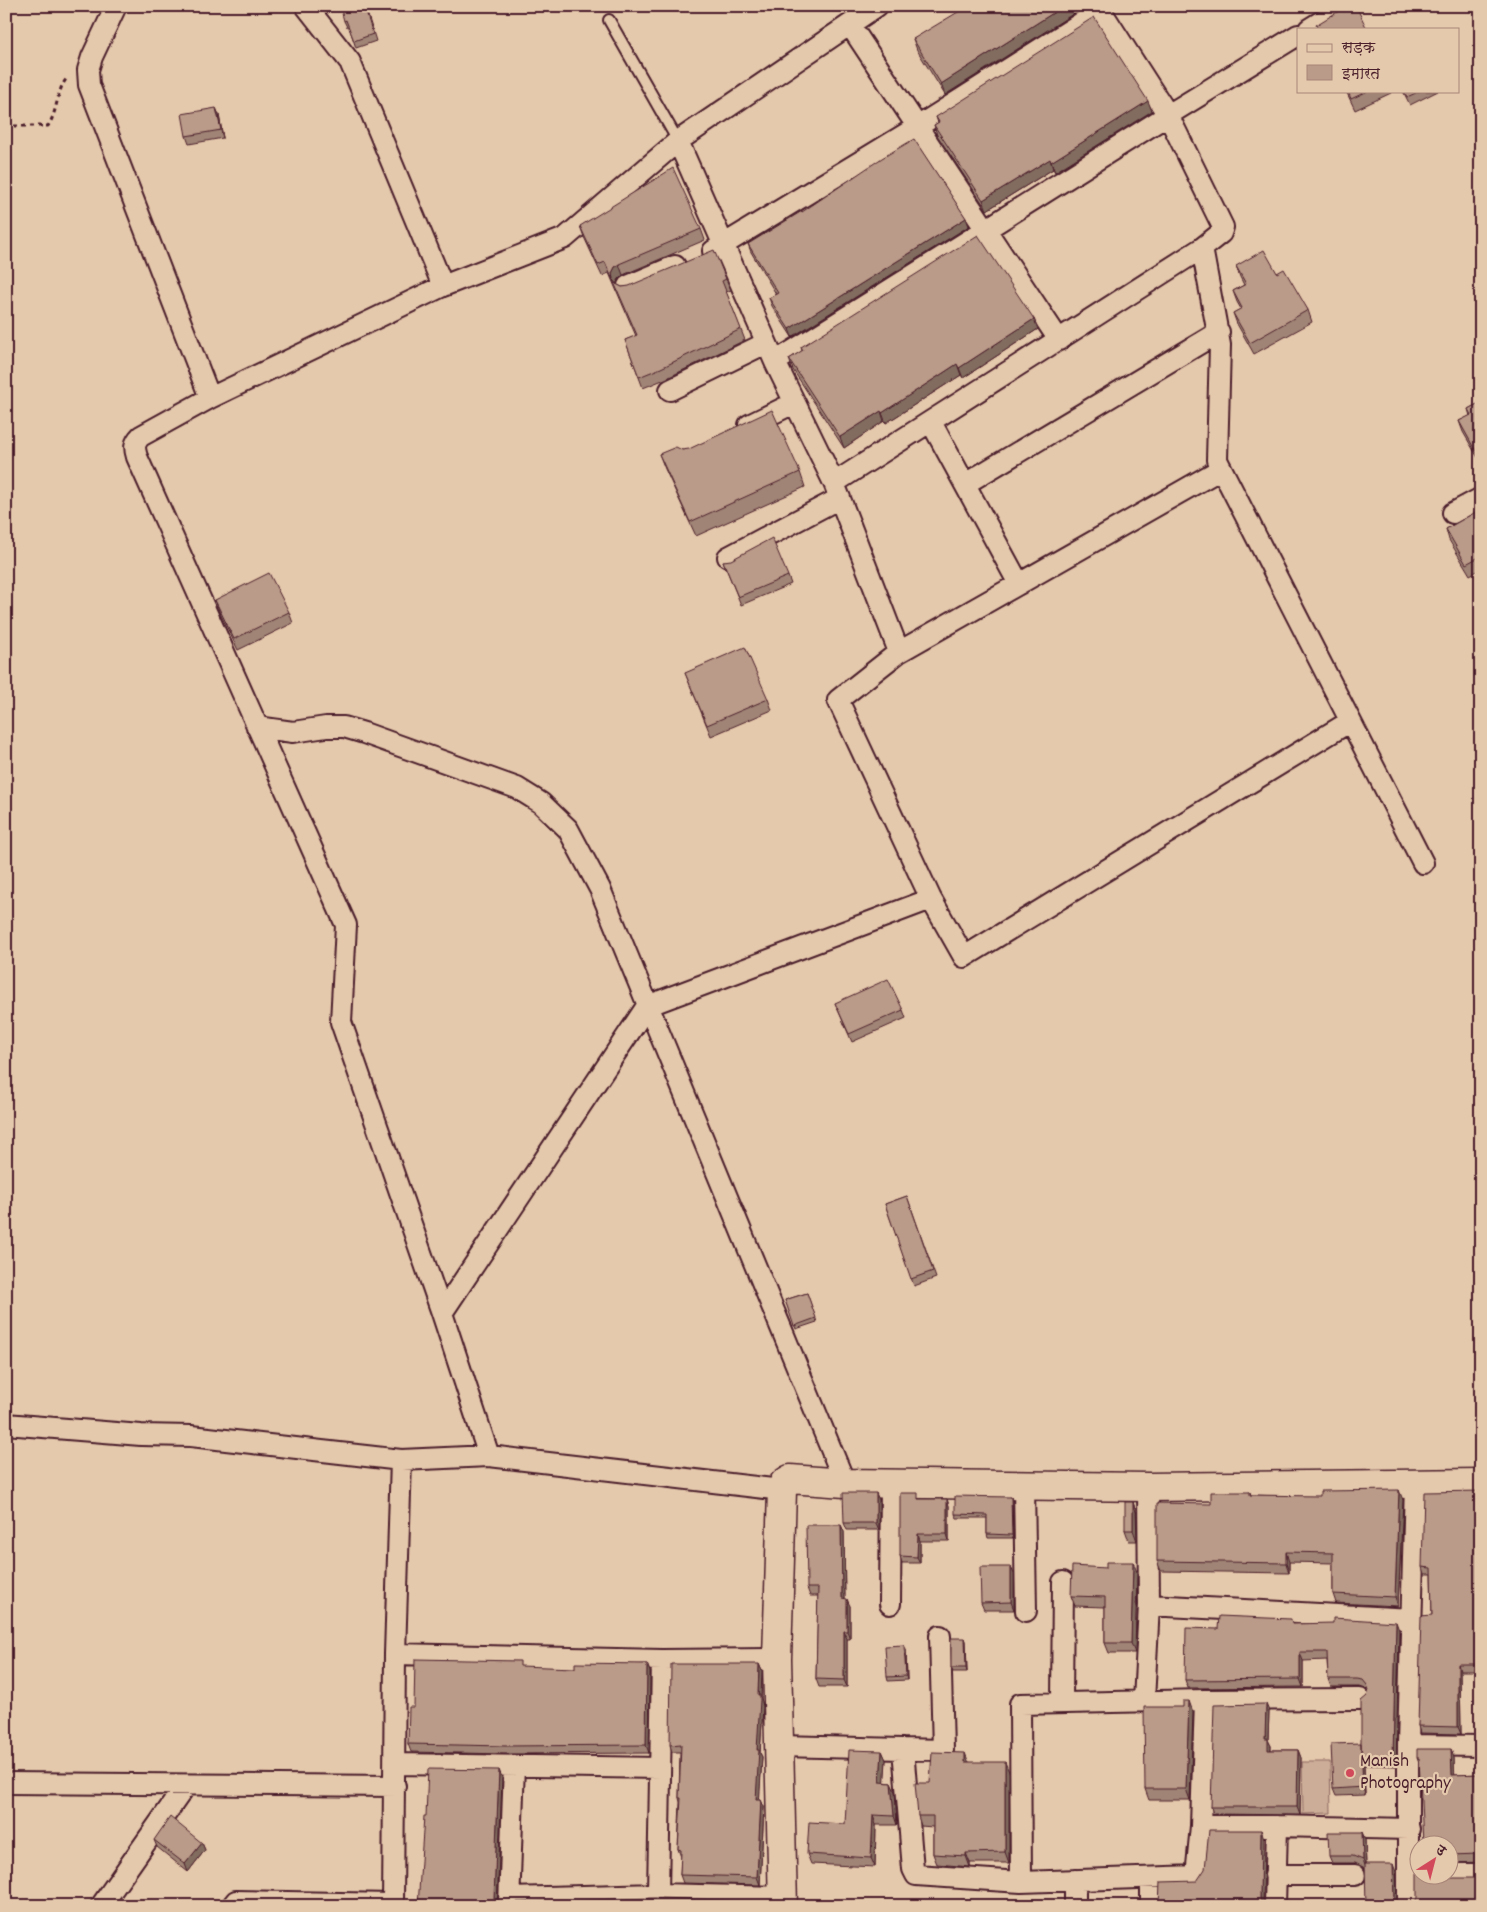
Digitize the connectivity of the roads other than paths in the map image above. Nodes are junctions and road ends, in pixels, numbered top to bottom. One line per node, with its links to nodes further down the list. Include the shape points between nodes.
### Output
1 (116, 6): 23 (street, via 92,57 88,70 89,85)
2 (306, 6): 16 (street, via 350,62)
3 (877, 6): 7 (street)
4 (1346, 6): 8 (street)
5 (1099, 8): 10 (street); 11 (street)
6 (608, 20): 12 (lane)
7 (850, 25): 11 (street); 12 (street)
8 (1311, 28)
9 (1297, 36): 10 (street)
10 (1168, 115): 13 (street); 15 (street, via 1223,227 1219,236)
11 (917, 127): 13 (street); 14 (street)
12 (678, 141): 14 (street); 16 (street, via 565,238)
13 (986, 230): 19 (street); 21 (street)
14 (724, 246): 17 (street); 20 (street)
15 (1202, 248): 18 (street); 19 (street)
16 (443, 286): 23 (street)
17 (628, 286)
18 (1218, 332): 27 (street, via 1217,460); 28 (street)
19 (1059, 340): 25 (street)
20 (766, 343): 21 (street); 22 (street)
21 (775, 362): 24 (street)
22 (670, 390)
23 (210, 398): 36 (street, via 141,436 134,448)
24 (794, 403): 26 (street); 29 (street)
25 (931, 422): 28 (street); 29 (street)
26 (731, 433)
27 (1221, 469): 33 (street); 35 (street)
28 (965, 484): 33 (street)
29 (837, 491): 32 (street); 34 (street)
30 (1481, 498): 31 (street)
31 (1454, 513)
32 (728, 556)
33 (1019, 584): 34 (street)
34 (900, 652): 38 (street, via 838,700)
35 (1349, 722): 37 (street); 38 (street, via 964,957)
36 (257, 727): 39 (street, via 293,732 326,727 350,729 517,788 540,803 568,830 600,889); 40 (street, via 346,925 341,1022)
37 (1423, 863)
38 (931, 899): 39 (street)
39 (647, 1006): 40 (street); 44 (street)
40 (442, 1313): 42 (street)
41 (6, 1424): 43 (street, via 191,1436)
42 (489, 1456): 43 (street); 50 (street)
43 (401, 1460): 57 (street)
44 (845, 1483): 45 (street); 50 (street, via 790,1479)
45 (891, 1483): 48 (street); 52 (street)
46 (1414, 1483): 47 (street); 49 (street); 55 (street)
47 (1481, 1483)
48 (1024, 1486): 49 (street); 54 (street)
49 (1148, 1487): 53 (street)
50 (782, 1490): 58 (street)
51 (1063, 1582): 63 (street)
52 (890, 1604)
53 (1149, 1605): 55 (street); 62 (street)
54 (1026, 1611)
55 (1412, 1619): 64 (street)
56 (940, 1636): 67 (street, via 943,1750)
57 (395, 1654): 59 (street); 68 (street)
58 (777, 1659): 59 (street); 65 (street)
59 (662, 1660): 70 (street)
60 (1360, 1699): 61 (street)
61 (1205, 1700): 62 (street); 74 (street)
62 (1144, 1701): 63 (street)
63 (1062, 1703): 84 (street, via 1020,1704)
64 (1408, 1745): 66 (street); 76 (street)
65 (780, 1746): 67 (street); 87 (street)
66 (1481, 1746)
67 (903, 1749): 84 (street, via 916,1875)
68 (395, 1764): 69 (street); 73 (street)
69 (514, 1765): 70 (street); 88 (street)
70 (660, 1768): 86 (street)
71 (6, 1783): 72 (street)
72 (186, 1785): 73 (street); 91 (street)
73 (394, 1786): 90 (street)
74 (1201, 1826): 75 (street); 82 (street, via 1196,1876)
75 (1277, 1826): 76 (street); 80 (street)
76 (1409, 1829): 77 (street)
77 (1410, 1838)
78 (1460, 1874): 79 (street)
79 (1481, 1874)
80 (1276, 1875): 81 (street); 95 (street)
81 (1355, 1876)
82 (1151, 1878): 83 (street); 94 (street)
83 (1075, 1880): 84 (street); 93 (street)
84 (1021, 1882)
85 (1412, 1884): 96 (street)
86 (658, 1894): 87 (street); 88 (street)
87 (783, 1901)
88 (509, 1902)
89 (283, 1904): 90 (street); 92 (street, via 236,1900)
90 (393, 1905)
91 (101, 1906)
92 (232, 1906)
93 (1075, 1906)
94 (1152, 1906)
95 (1274, 1906)
96 (1408, 1906)

